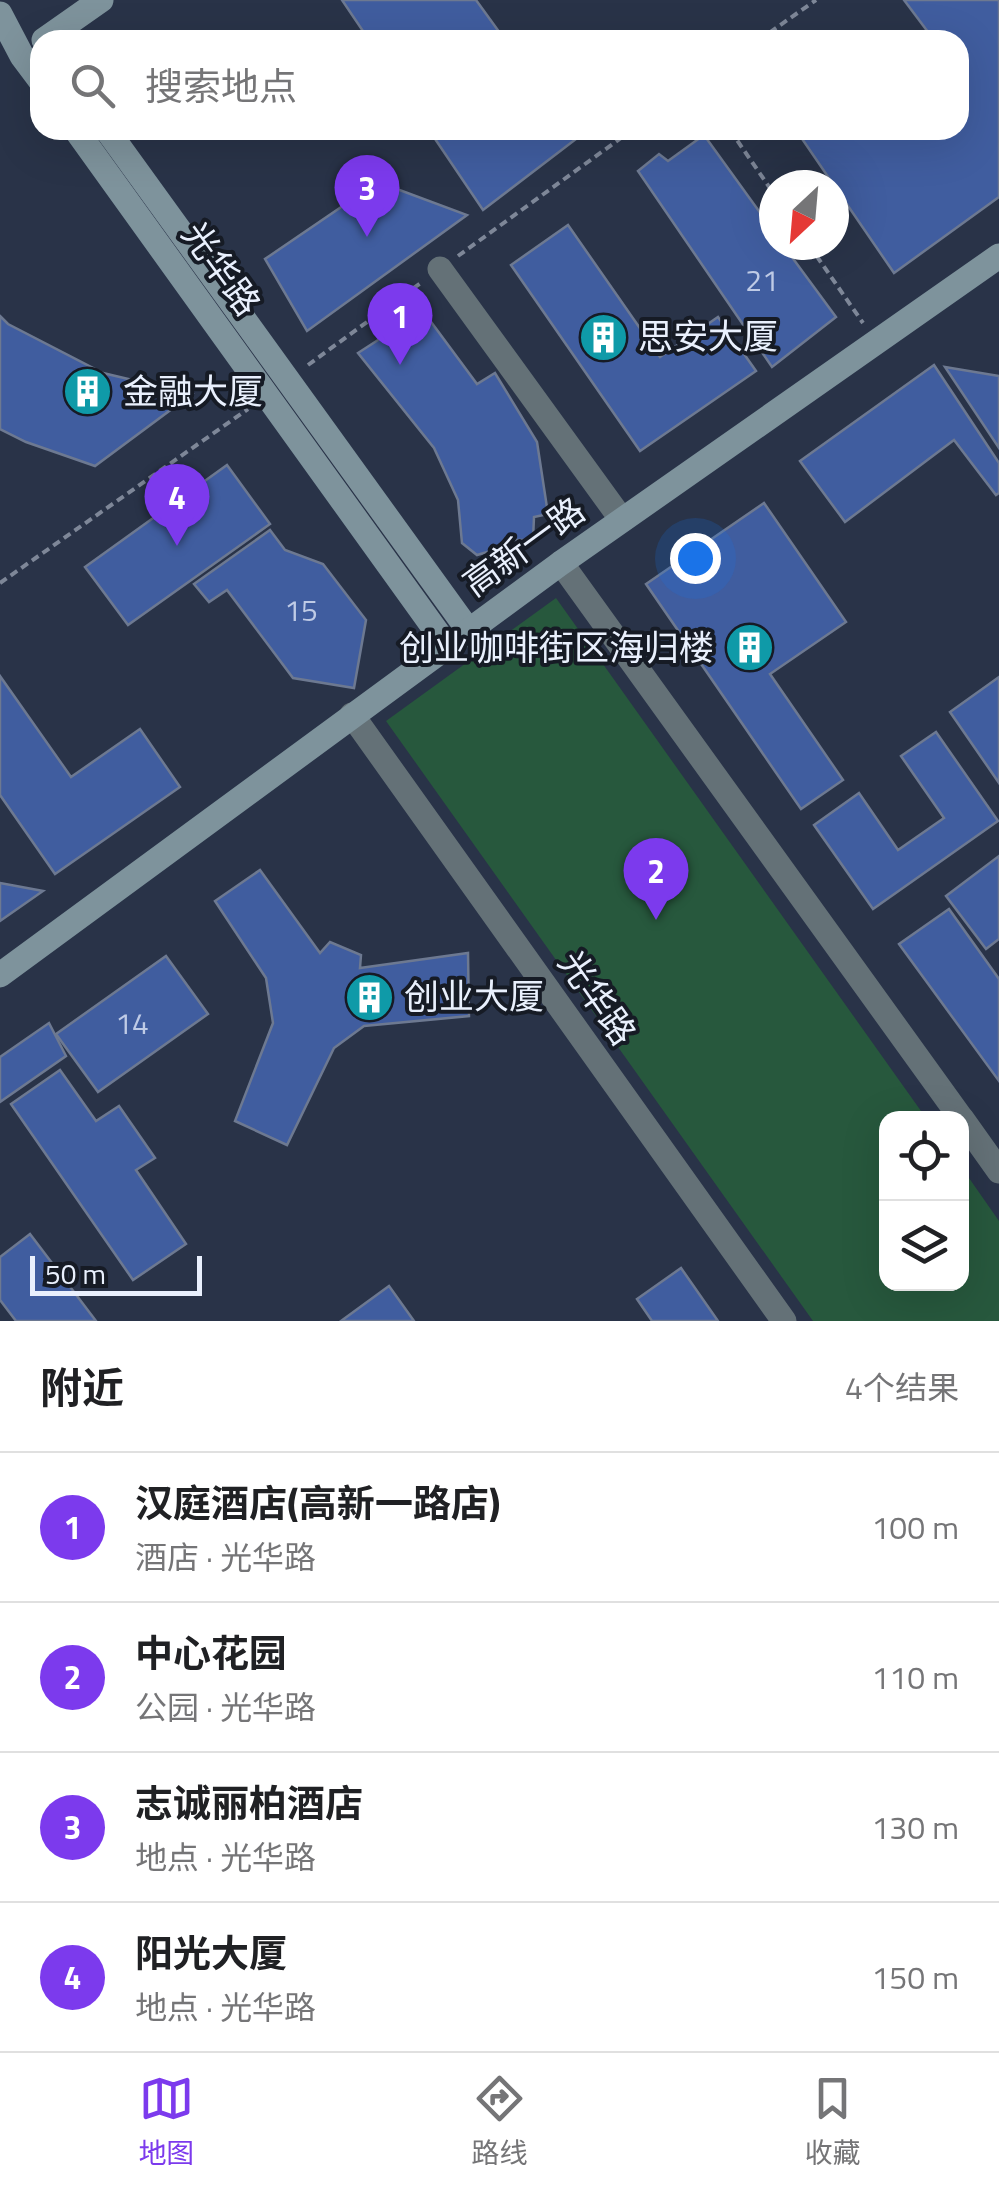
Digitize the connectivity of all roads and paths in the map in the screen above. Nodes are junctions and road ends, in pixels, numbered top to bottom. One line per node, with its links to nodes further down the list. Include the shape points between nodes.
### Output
1 (101, 0): 5 (street)
2 (816, 0): 6 (path)
3 (0, 4): 7 (street)
4 (0, 14): 8 (street)
5 (58, 30)
6 (773, 30)
7 (30, 37)
8 (30, 39)
9 (30, 50): 10 (street)
10 (0, 72)
11 (83, 140): 19 (street, 光华路)
12 (114, 140): 23 (street, 光华路)
13 (737, 140): 14 (path)
14 (759, 172)
15 (819, 260): 18 (path)
16 (997, 262): 18 (street, 高新一路)
17 (440, 269): 20 (street)
18 (877, 343): 20 (street, 高新一路)
19 (269, 394): 22 (path); 24 (street, 光华路)
20 (622, 520): 21 (street, 高新一路)
21 (561, 563): 23 (street, 高新一路); 27 (street)
22 (0, 583)
23 (469, 630): 24 (street, 高新一路)
24 (447, 646): 25 (street, 高新一路)
25 (352, 715): 26 (street, 高新一路); 30 (street, 光华路)
26 (0, 975)
27 (955, 1111)
28 (969, 1130): 29 (street)
29 (999, 1172)
30 (784, 1321)

